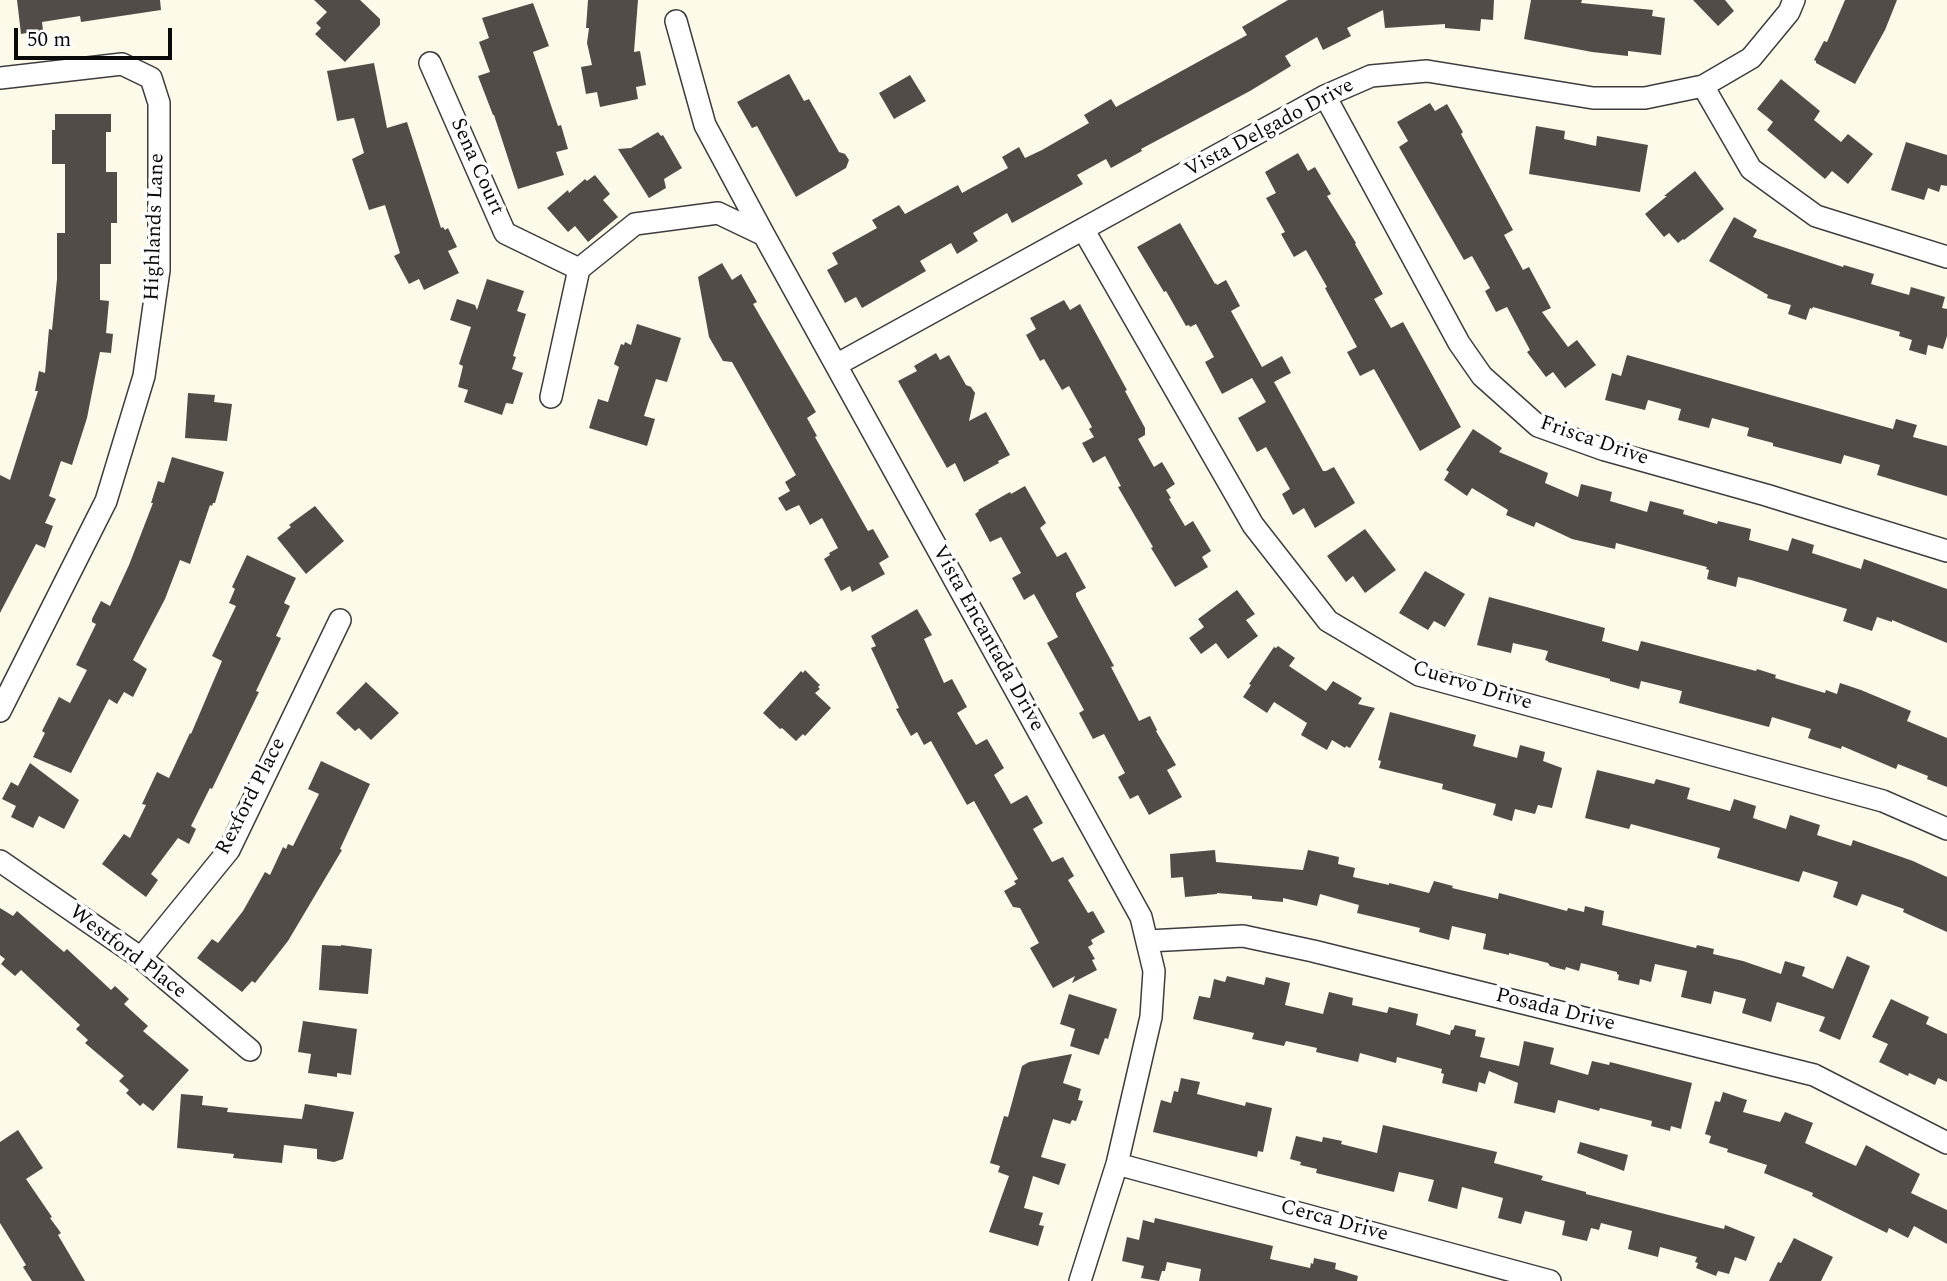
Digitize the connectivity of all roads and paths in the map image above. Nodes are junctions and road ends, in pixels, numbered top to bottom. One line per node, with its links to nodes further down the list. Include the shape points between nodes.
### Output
1 (1794, 0): 5 (street, Vista Delgado Drive, via 1751,58)
2 (676, 21): 8 (street, Vista Encantada Drive, via 705,125)
3 (430, 63): 10 (street, Sena Court, via 505,233)
4 (0, 78): 15 (street, Highlands Lane, via 122,64 151,78 159,103 159,270 144,376 106,501)
5 (1703, 86): 6 (street, Vista Delgado Drive, via 1645,98 1594,98 1427,71 1371,76); 9 (street, via 1751,169 1816,216)
6 (1325, 96): 7 (street, Vista Delgado Drive); 13 (street, Frisca Drive, via 1459,344 1482,376 1538,426)
7 (1083, 229): 11 (street, Vista Delgado Drive); 16 (street, Cuervo Drive, via 1253,525 1328,621 1419,675 1883,801)
8 (764, 235): 10 (street, via 718,213 635,224); 11 (street, Vista Encantada Drive)
9 (1947, 257)
10 (579, 269): 12 (street)
11 (836, 365): 18 (street, Vista Encantada Drive, via 1141,916)
12 (551, 397)
13 (1947, 551)
14 (340, 620): 19 (street, Rexford Place, via 229,850)
15 (0, 711)
16 (1947, 830)
17 (0, 861): 19 (street, Westford Place)
18 (1148, 941): 21 (street, Posada Drive, via 1243,936 1800,1071); 22 (street, Vista Encantada Drive, via 1154,971 1151,1017)
19 (141, 958): 20 (street, Westford Place)
20 (250, 1050)
21 (1947, 1143)
22 (1117, 1164): 23 (street, Vista Encantada Drive); 24 (street, Cerca Drive)
23 (1080, 1281)
24 (1550, 1281)

